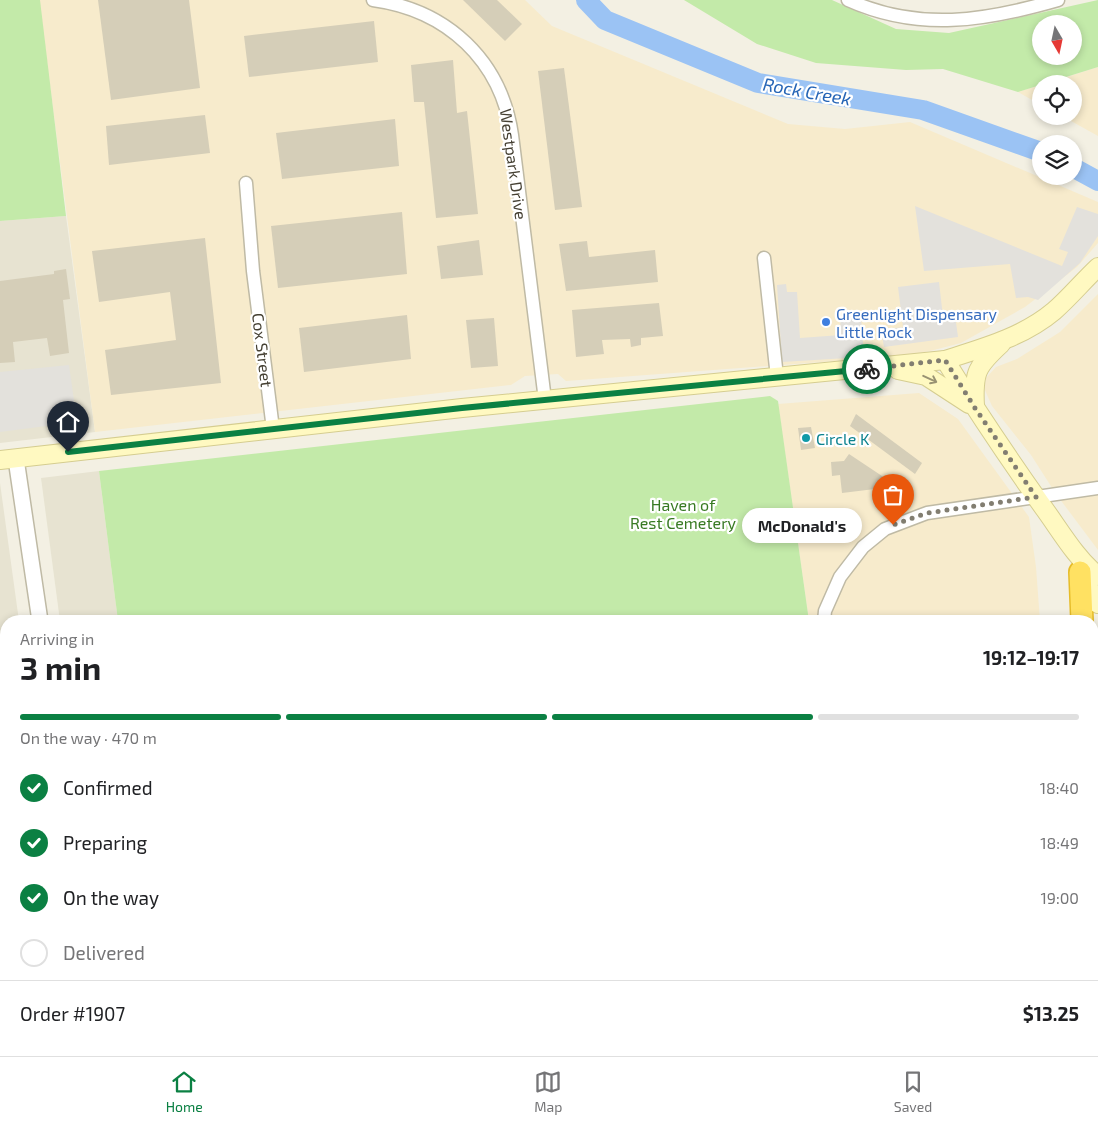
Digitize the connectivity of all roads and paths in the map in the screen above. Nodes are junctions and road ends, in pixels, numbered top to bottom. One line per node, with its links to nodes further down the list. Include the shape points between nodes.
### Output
1 (373, 0): 12 (street, Westpark Drive, via 416,11 462,38 492,74 505,101)
2 (848, 0): 4 (street, via 875,12 934,21 978,18)
3 (1058, 0): 4 (street)
4 (1043, 2)
5 (246, 183): 14 (street, Cox Street, via 253,271)
6 (764, 258): 11 (street)
7 (1098, 267): 8 (main road, via 1054,311)
8 (1004, 341): 9 (main road); 13 (main road, via 978,368 974,384)
9 (945, 360): 10 (main road); 13 (main road)
10 (883, 367): 11 (main road); 13 (main road, one-way to 13, via 926,376)
11 (777, 377): 12 (main road)
12 (545, 400): 14 (main road)
13 (975, 408): 17 (main road)
14 (273, 429): 15 (main road)
15 (8, 460): 20 (street)
16 (1098, 488): 17 (street)
17 (1036, 497): 18 (main road); 21 (street, via 927,513 885,529 863,546 840,577)
18 (1086, 568): 19 (main road); 22 (highway)
19 (1098, 604)
20 (39, 615)
21 (825, 615)
22 (1082, 615)

